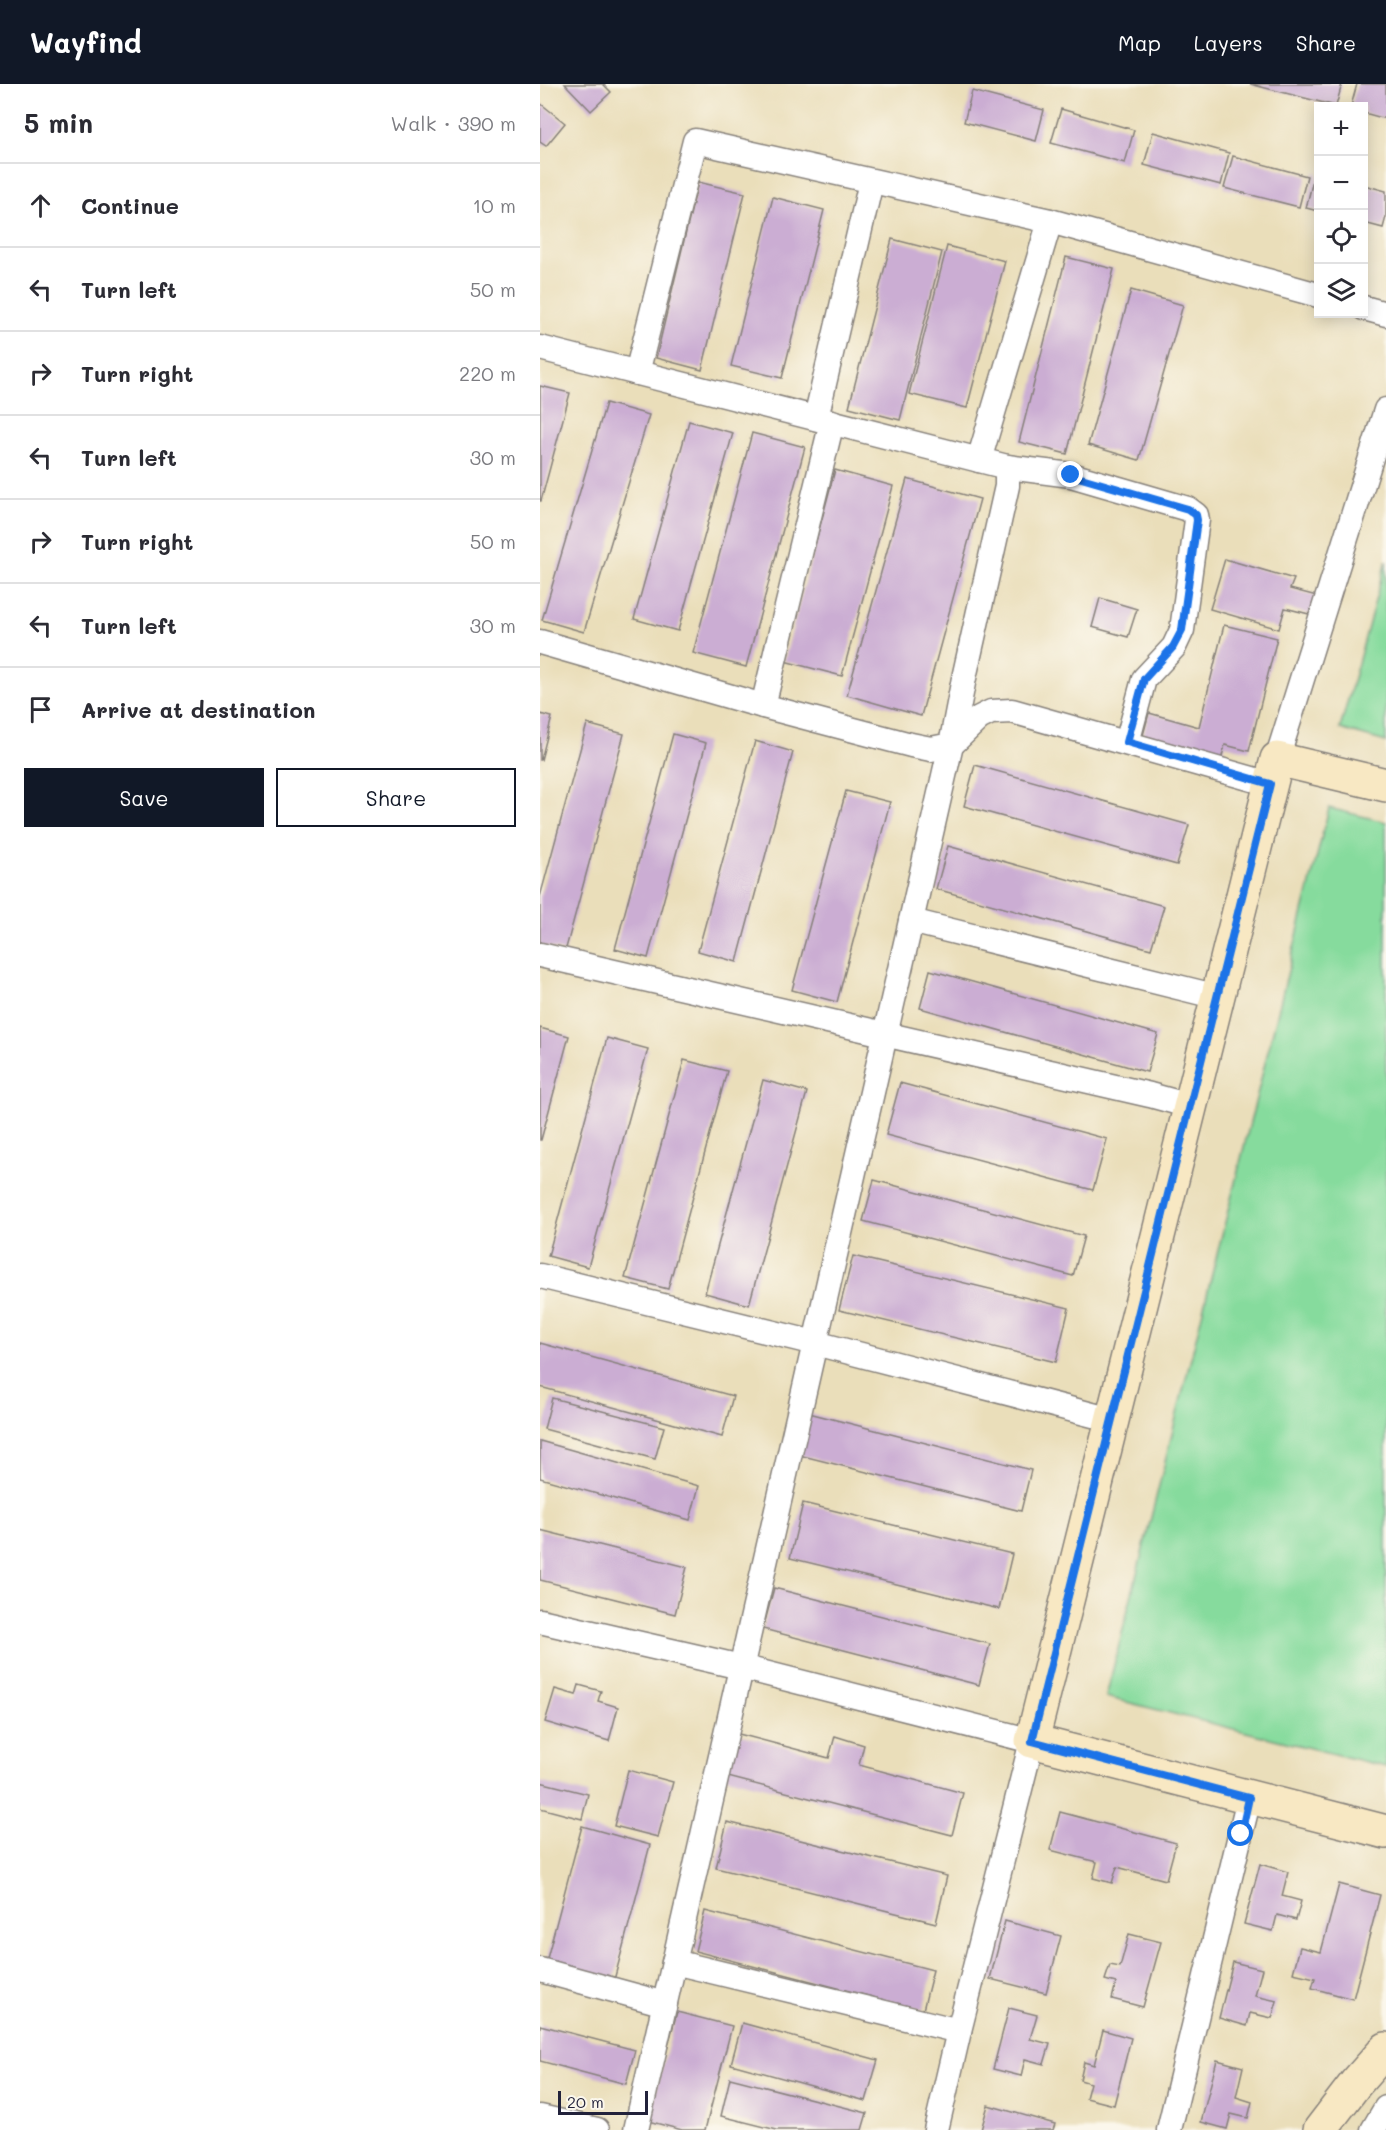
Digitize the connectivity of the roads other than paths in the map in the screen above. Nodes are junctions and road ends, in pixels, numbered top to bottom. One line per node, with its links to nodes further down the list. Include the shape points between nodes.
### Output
1 (871, 182): 2 (street); 7 (street, via 695,141); 9 (street)
2 (1050, 221): 3 (street); 10 (street)
3 (1314, 294)
4 (1368, 309): 5 (street)
5 (1386, 314)
6 (540, 348): 7 (street)
7 (638, 373): 9 (street)
8 (1386, 410): 16 (street)
9 (824, 420): 10 (street); 13 (street)
10 (979, 460): 11 (street)
11 (1007, 467): 14 (street, via 1071,475 1157,499 1196,515 1182,630 1173,647 1144,679); 15 (street, via 1007,486)
12 (540, 642): 13 (street)
13 (763, 706): 15 (street, via 911,745 931,749)
14 (1127, 742): 15 (street, via 1003,710 979,717); 16 (street)
15 (951, 745): 18 (street)
16 (1274, 772): 17 (main road); 20 (main road)
17 (1386, 784)
18 (911, 921): 20 (street); 21 (street)
19 (540, 956): 21 (street)
20 (1218, 997): 22 (main road)
21 (885, 1035): 22 (street); 24 (street)
22 (1190, 1106): 25 (main road)
23 (540, 1276): 24 (street)
24 (815, 1343): 25 (street); 27 (street)
25 (1112, 1420): 28 (main road)
26 (540, 1621): 27 (street)
27 (741, 1667): 28 (street); 31 (street)
28 (1032, 1741): 29 (main road); 34 (street)
29 (1249, 1798): 30 (main road); 41 (street)
30 (1386, 1832)
31 (674, 1962): 33 (street); 34 (street)
32 (540, 1970): 33 (street)
33 (665, 2004): 39 (street)
34 (959, 2031): 40 (street)
35 (1386, 2049): 42 (main road)
36 (1386, 2108): 43 (street)
37 (540, 2117): 38 (street)
38 (597, 2130)
39 (636, 2130)
40 (936, 2130)
41 (1169, 2130)
42 (1320, 2130)
43 (1373, 2130)

